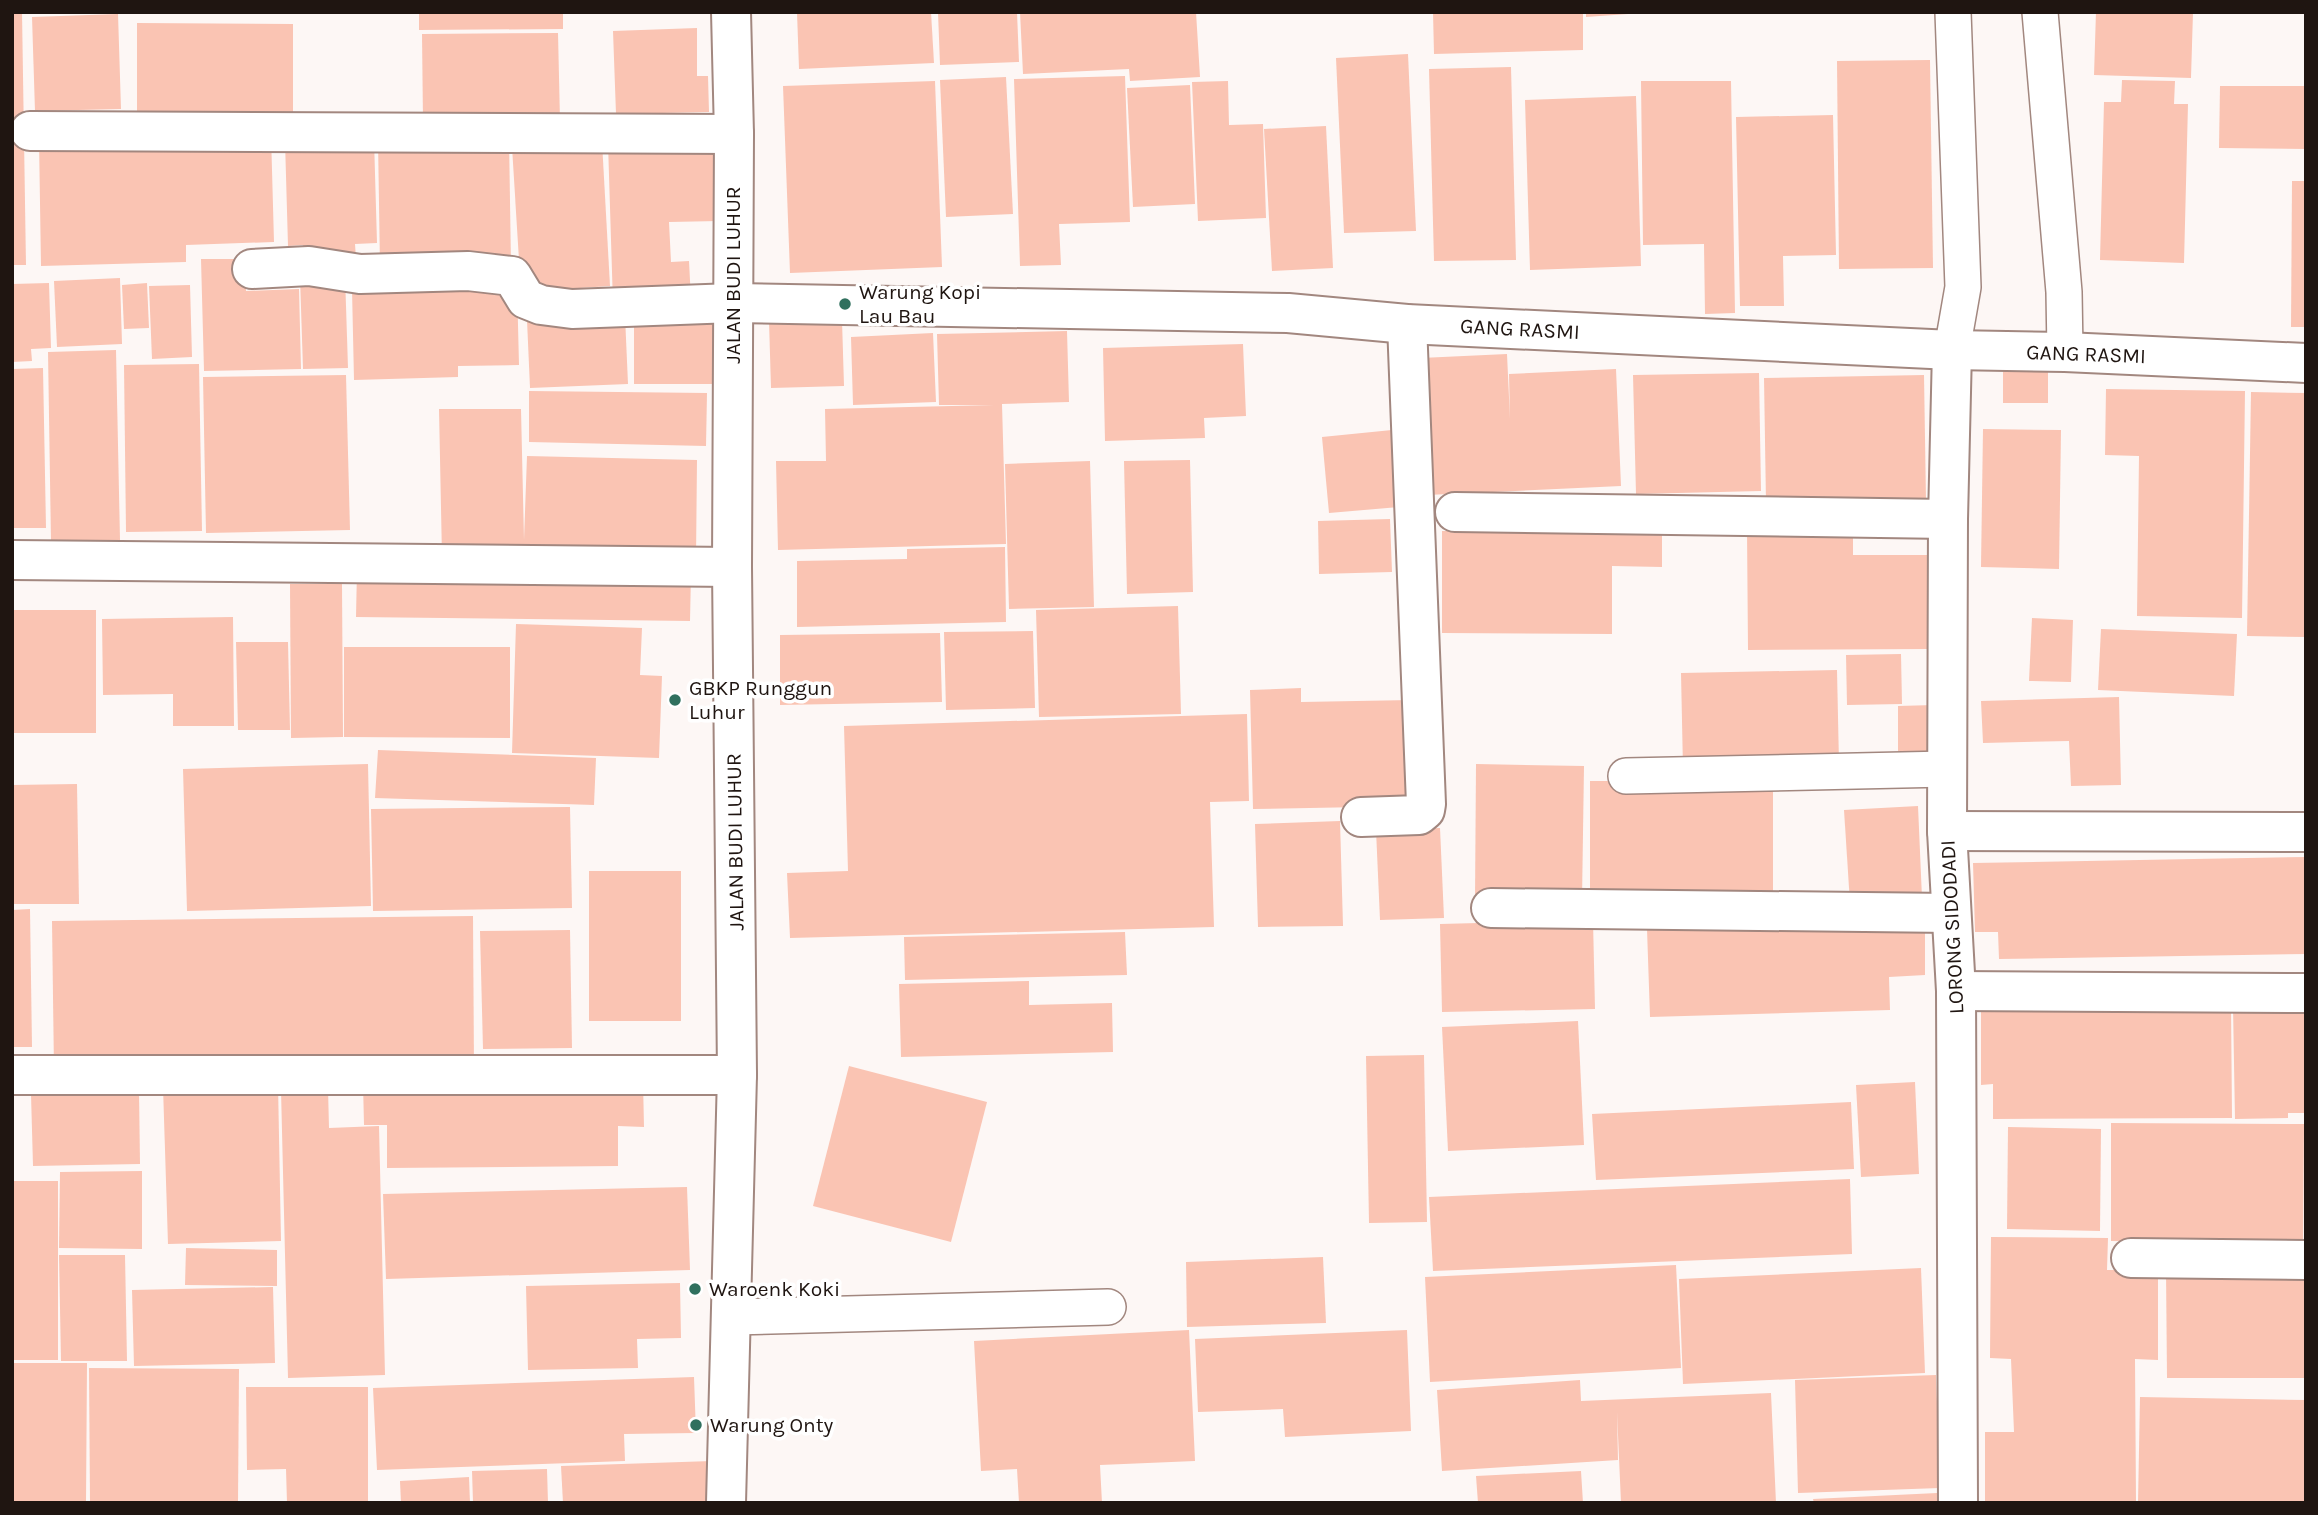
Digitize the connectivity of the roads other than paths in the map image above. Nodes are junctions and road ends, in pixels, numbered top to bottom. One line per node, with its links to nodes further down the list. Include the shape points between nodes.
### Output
1 (731, 12): 5 (street, JALAN BUDI LUHUR)
2 (1953, 12): 9 (lane, via 1963,287)
3 (2040, 12): 10 (lane)
4 (30, 131): 5 (street)
5 (734, 134): 7 (street, JALAN BUDI LUHUR)
6 (252, 269): 7 (street, GANG RASMI, via 309,266 360,274 492,272 513,276 526,299 572,309)
7 (733, 303): 8 (street, GANG RASMI, via 1288,313); 15 (street, JALAN BUDI LUHUR)
8 (1407, 324): 9 (street, GANG RASMI); 18 (street, via 1426,804 1419,816)
9 (1952, 350): 10 (street, GANG RASMI); 13 (street, LORONG SIDODADI)
10 (2065, 352): 11 (street, GANG RASMI)
11 (2306, 363)
12 (1455, 512): 13 (street)
13 (1948, 519): 16 (street, LORONG SIDODADI)
14 (12, 560): 15 (street)
15 (732, 567): 26 (street, JALAN BUDI LUHUR)
16 (1947, 769): 17 (lane); 19 (street, LORONG SIDODADI)
17 (1626, 776)
18 (1361, 817)
19 (1947, 831): 20 (street); 22 (street, LORONG SIDODADI)
20 (2306, 832)
21 (1491, 908): 22 (street)
22 (1951, 913): 23 (street, LORONG SIDODADI)
23 (1956, 991): 24 (street); 32 (street, LORONG SIDODADI)
24 (2306, 993)
25 (12, 1075): 26 (street)
26 (737, 1076): 30 (street, JALAN BUDI LUHUR)
27 (2131, 1258): 28 (street)
28 (2306, 1261)
29 (1108, 1307): 30 (lane)
30 (732, 1317): 31 (street, JALAN BUDI LUHUR)
31 (726, 1503)
32 (1958, 1503)

